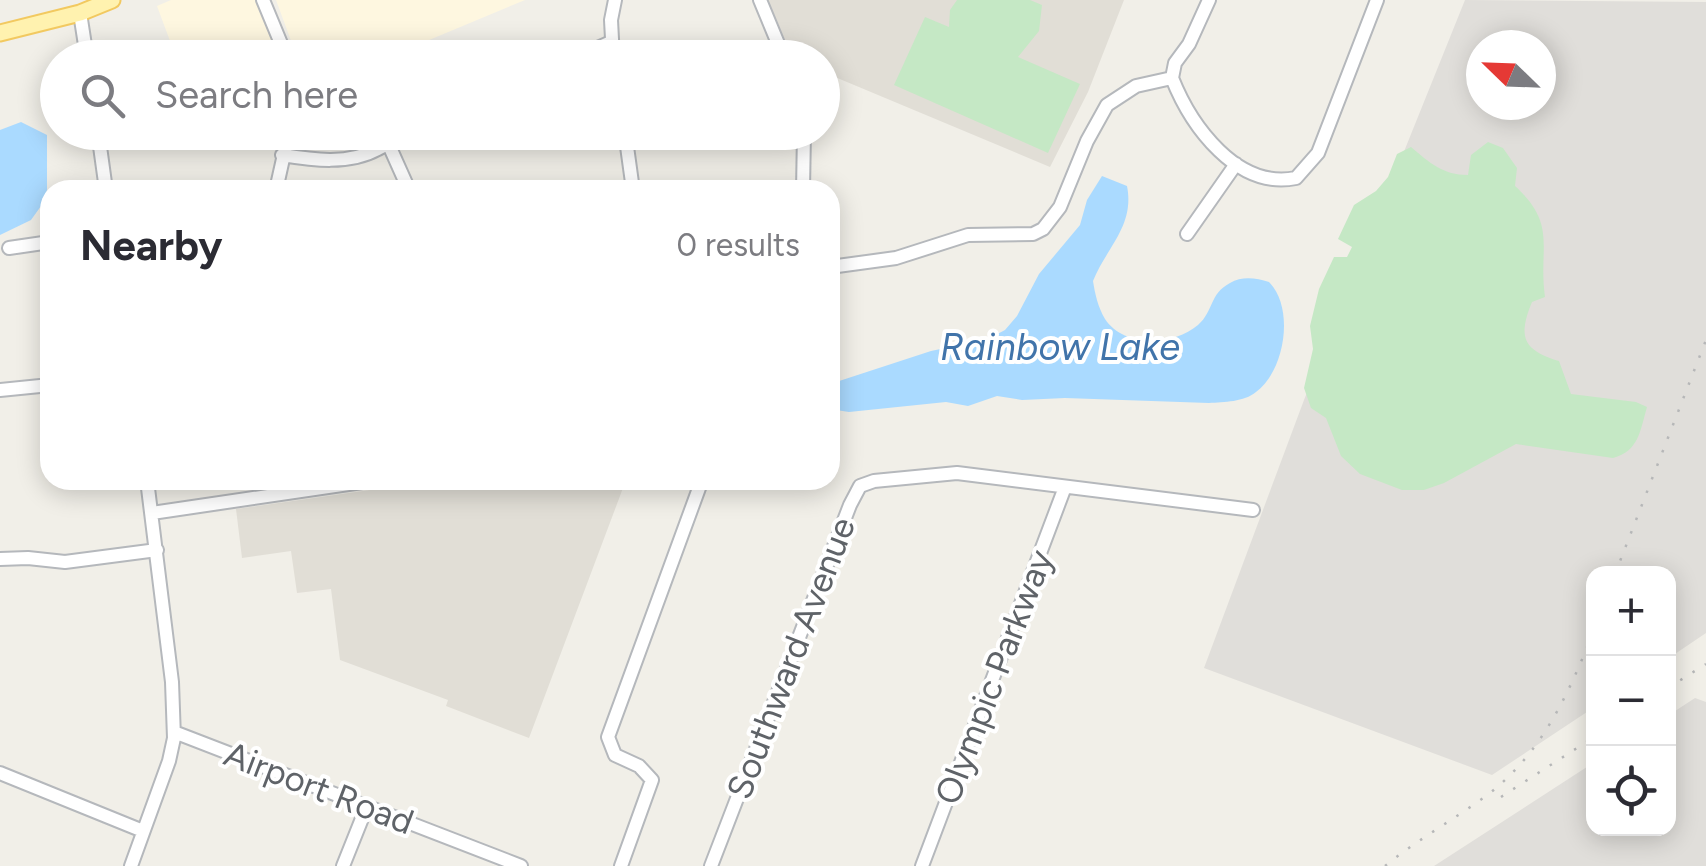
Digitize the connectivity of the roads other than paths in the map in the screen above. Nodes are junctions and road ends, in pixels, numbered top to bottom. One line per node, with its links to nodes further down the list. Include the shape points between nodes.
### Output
1 (112, 0): 7 (main road)
2 (263, 0): 10 (street)
3 (615, 0): 11 (street)
4 (760, 0): 12 (street)
5 (1208, 0): 13 (street)
6 (1377, 0): 21 (street, via 1312,164 1280,181)
7 (80, 12): 8 (main road); 9 (street)
8 (0, 33)
9 (84, 40)
10 (280, 40)
11 (611, 40)
12 (777, 40)
13 (1172, 78): 21 (street, via 1202,133); 30 (street, via 1136,86 1107,106 1043,229 968,235 896,258)
14 (100, 150): 22 (street)
15 (284, 150): 20 (street)
16 (371, 150): 20 (street, via 352,158)
17 (391, 150): 24 (street)
18 (627, 150): 25 (street)
19 (804, 150): 26 (street)
20 (282, 156): 23 (street)
21 (1236, 164): 27 (street)
22 (105, 180)
23 (278, 180)
24 (405, 180)
25 (631, 180)
26 (803, 180)
27 (1186, 234)
28 (40, 243): 29 (street)
29 (9, 248)
30 (840, 266)
31 (40, 386): 32 (street)
32 (0, 390)
33 (1065, 488): 37 (street, Southward Avenue); 49 (street, Southward Avenue, via 957,473 874,481 856,490); 50 (street, Olympic Parkway)
34 (149, 490): 38 (street)
35 (308, 490): 38 (street)
36 (698, 490): 48 (street, via 608,738 614,755 652,780)
37 (1253, 510)
38 (152, 513): 39 (street)
39 (157, 550): 40 (street, via 65,562); 41 (street)
40 (0, 559)
41 (174, 732): 43 (street, Airport Road); 44 (street)
42 (0, 774): 44 (street)
43 (367, 806): 46 (street); 47 (street, Airport Road)
44 (143, 831): 45 (street)
45 (131, 866)
46 (344, 866)
47 (521, 866)
48 (621, 866)
49 (711, 866)
50 (922, 866)

